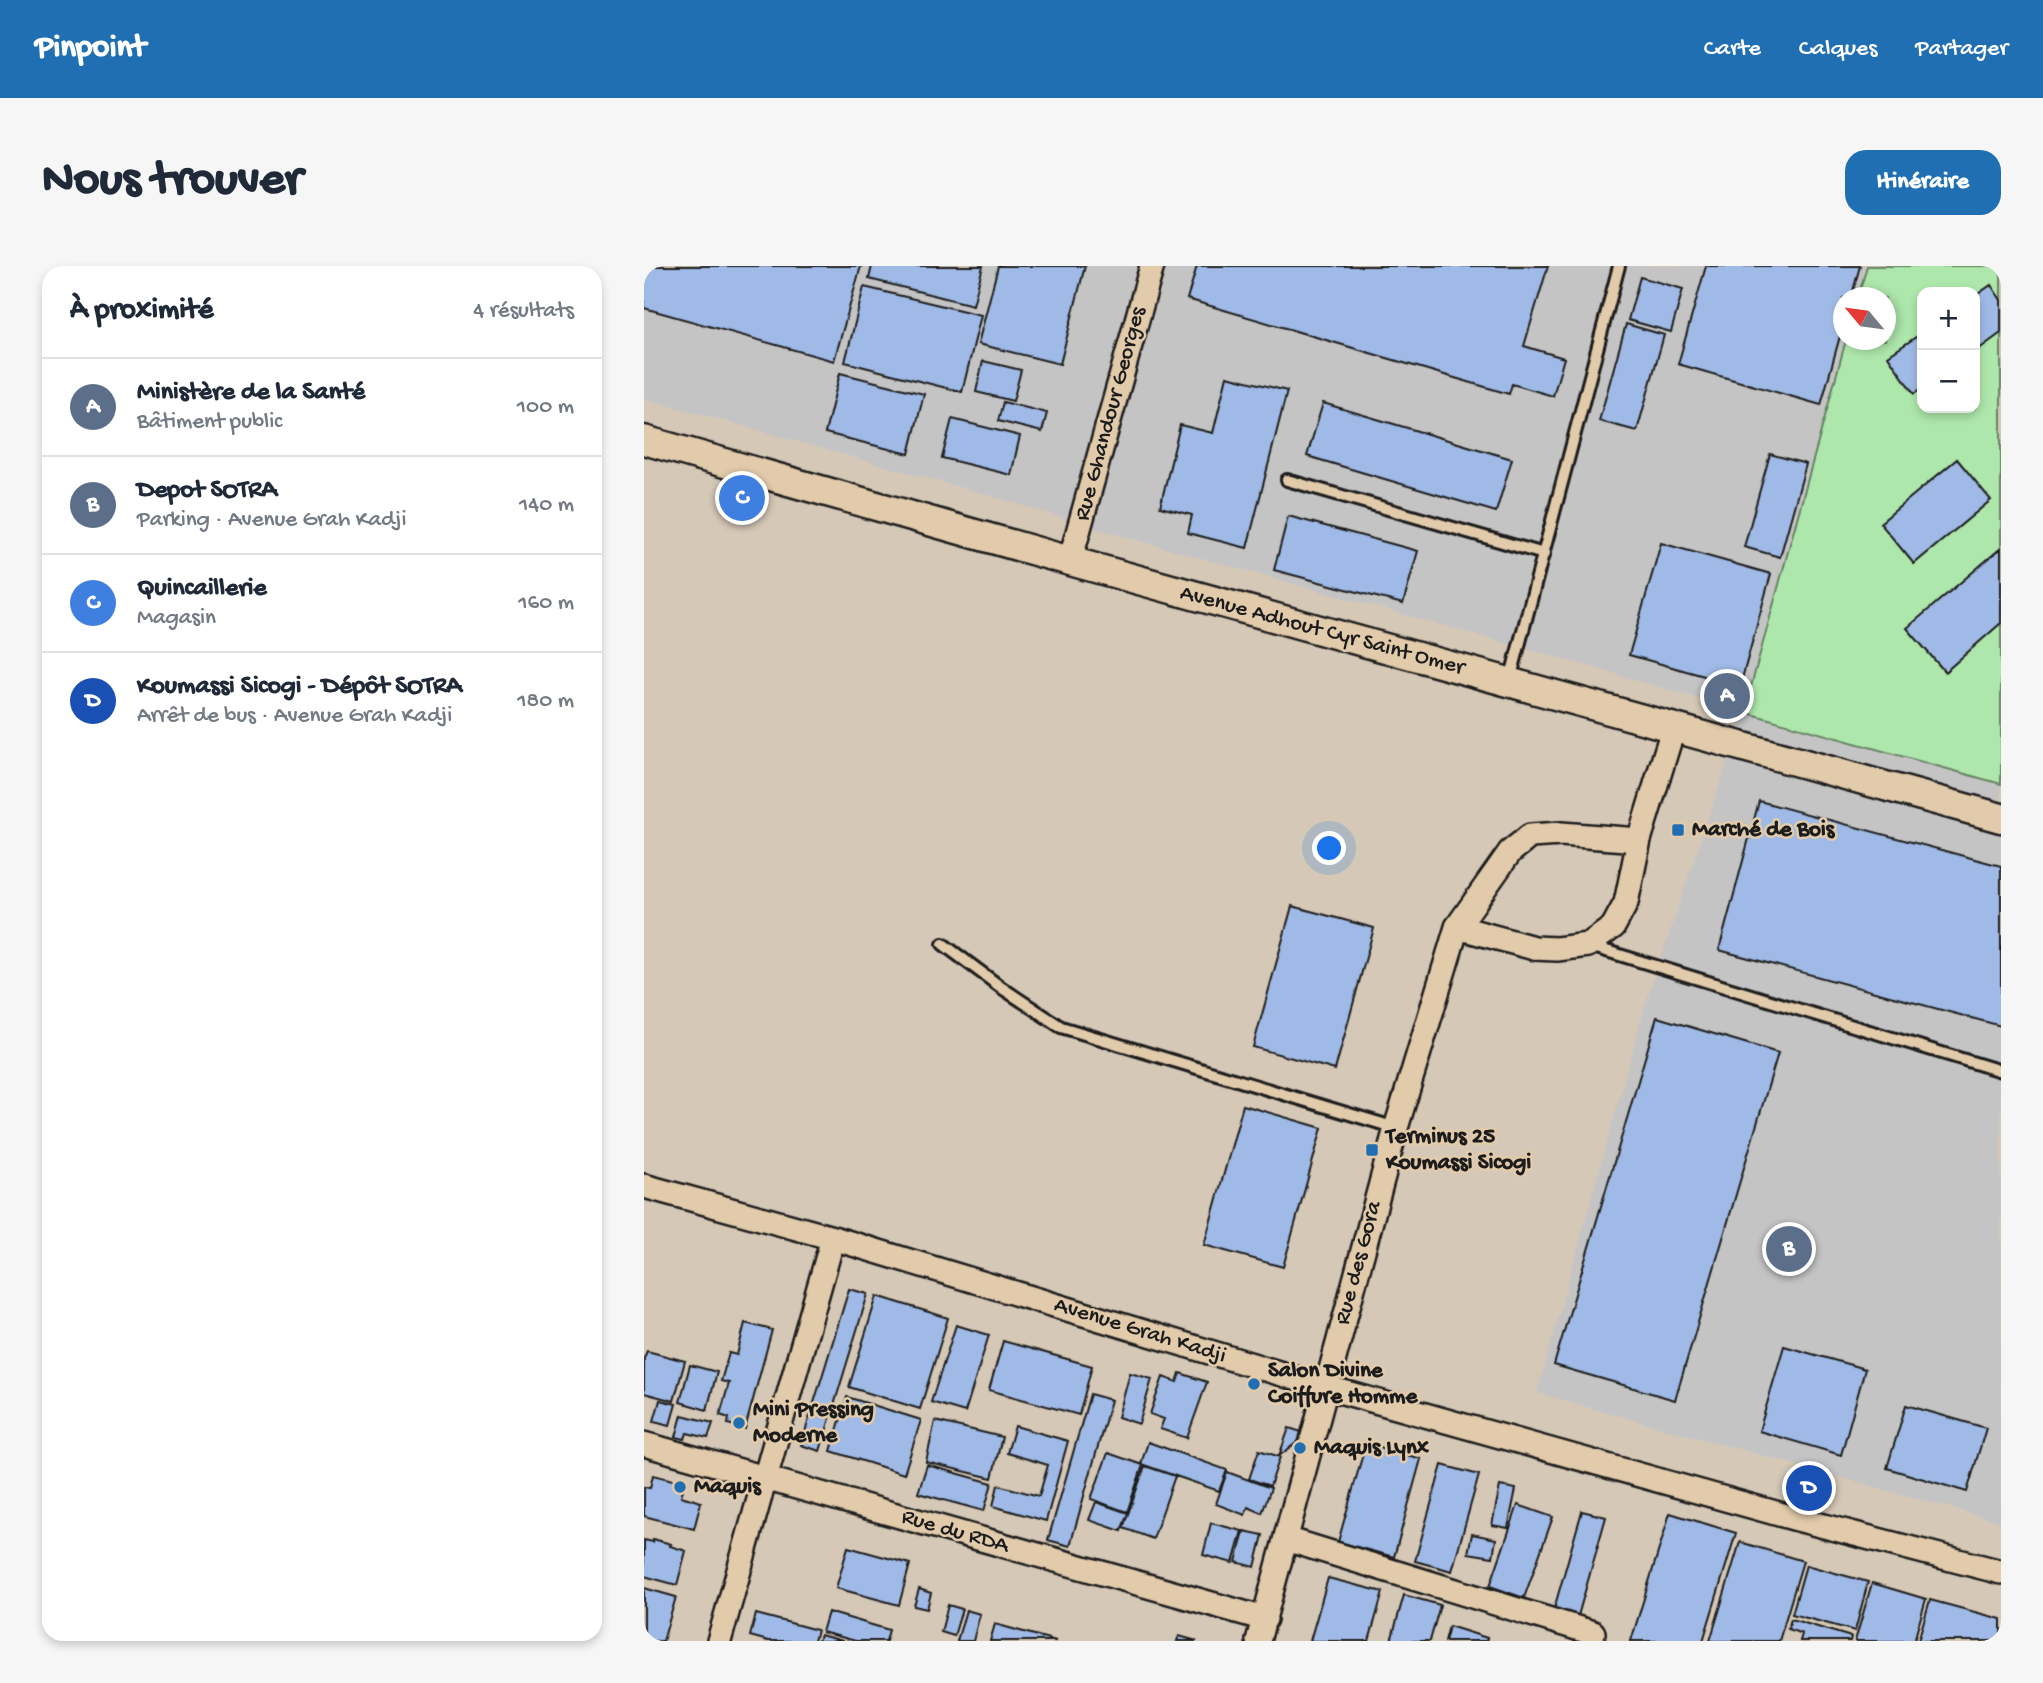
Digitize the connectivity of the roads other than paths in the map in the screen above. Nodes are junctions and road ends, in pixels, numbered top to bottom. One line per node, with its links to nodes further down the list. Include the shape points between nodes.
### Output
1 (1152, 266): 6 (street, Rue Ghandour Georges)
2 (1619, 266): 5 (lane)
3 (644, 440): 6 (street, Avenue Adhout Cyr Saint Omer)
4 (1287, 480): 5 (lane)
5 (1544, 554): 7 (lane)
6 (1070, 561): 7 (street, Avenue Adhout Cyr Saint Omer)
7 (1510, 683): 8 (street, Avenue Adhout Cyr Saint Omer)
8 (1673, 729): 9 (street, Avenue Adhout Cyr Saint Omer); 10 (street)
9 (2001, 818)
10 (1639, 840): 11 (street, Rue des Gora, via 1530,836 1510,852); 13 (street, via 1626,903 1613,927)
11 (1457, 927): 13 (street, via 1534,948); 15 (street, Rue des Gora)
12 (943, 944): 15 (lane, via 1061,1027)
13 (1588, 945): 14 (lane)
14 (2001, 1071)
15 (1396, 1128): 18 (street, Rue des Gora)
16 (644, 1186): 17 (street, Avenue Grah Kadji)
17 (833, 1238): 18 (street, Avenue Grah Kadji); 20 (street)
18 (1325, 1387): 21 (street, Rue des Gora); 22 (street, Avenue Grah Kadji, via 1783,1516)
19 (644, 1444): 20 (street, Rue du RDA)
20 (765, 1479): 23 (street, Rue du RDA); 25 (street)
21 (1286, 1539): 23 (street, Rue des Gora); 24 (street)
22 (2001, 1572)
23 (1265, 1619): 26 (street, Rue des Gora)
24 (1592, 1633)
25 (719, 1641)
26 (1258, 1641)

